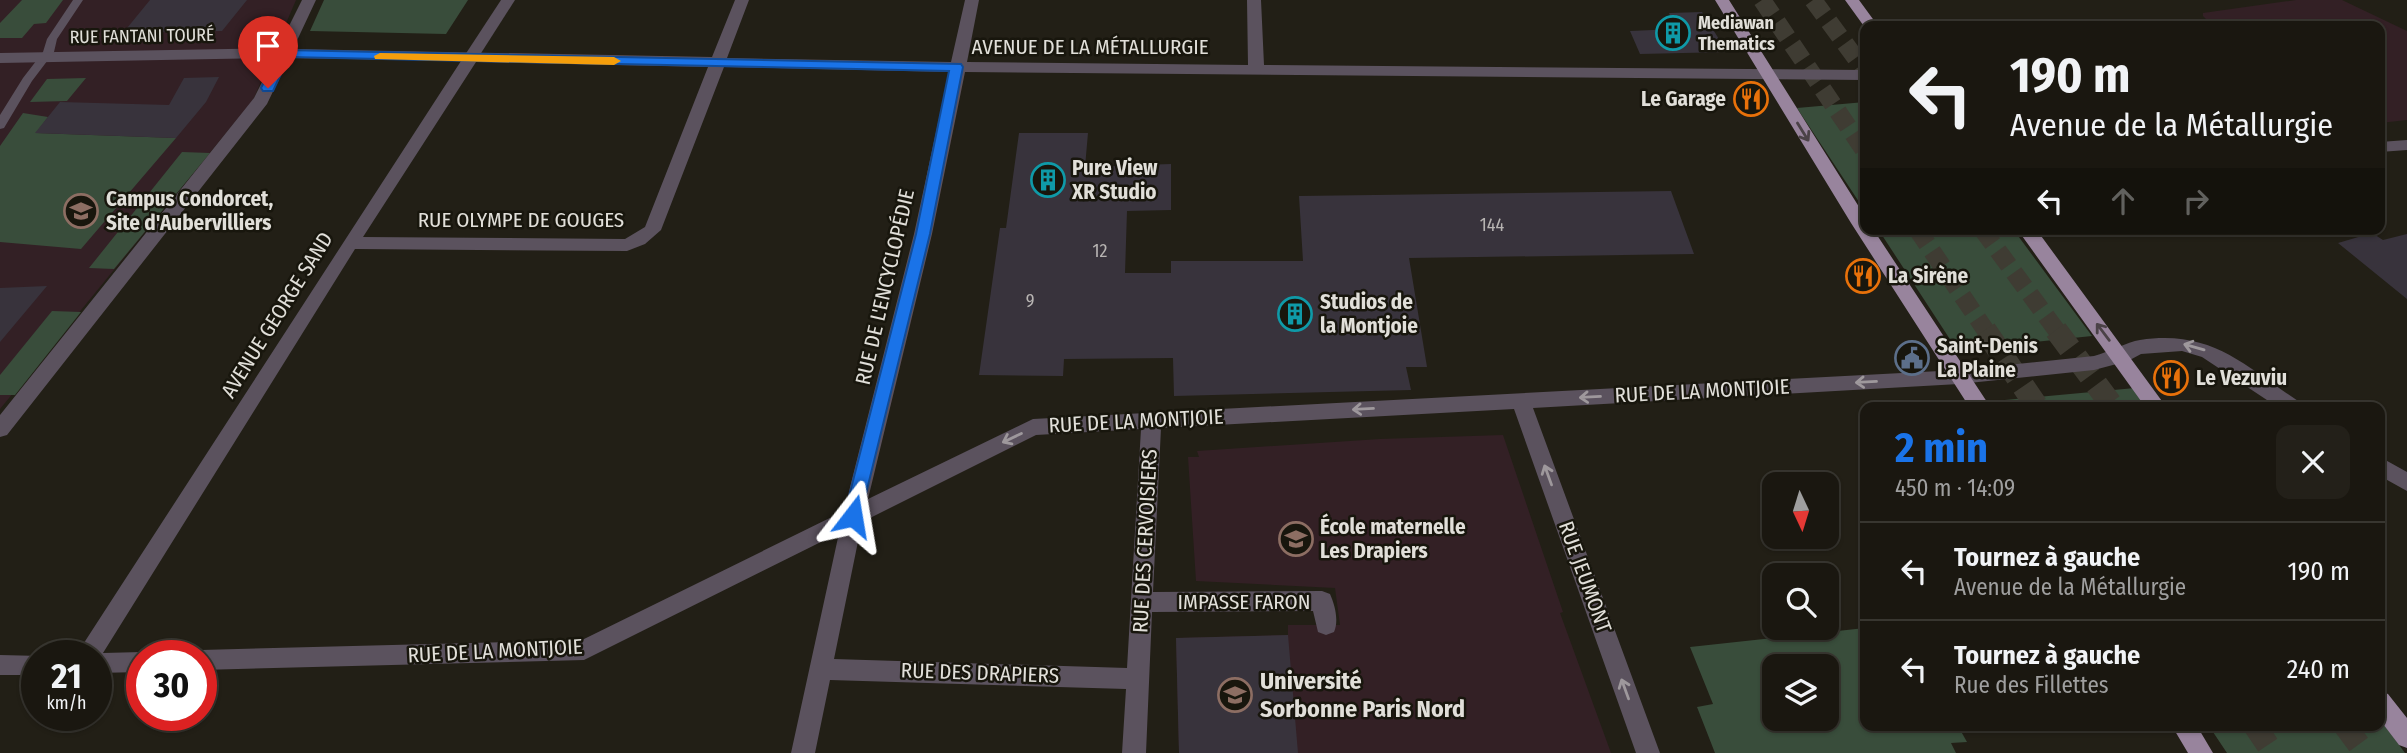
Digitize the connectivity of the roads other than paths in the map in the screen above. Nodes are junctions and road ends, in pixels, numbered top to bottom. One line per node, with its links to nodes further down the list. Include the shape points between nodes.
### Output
1 (78, 0): 11 (street)
2 (309, 0): 10 (street)
3 (508, 0): 13 (street, AVENUE GEORGE SAND)
4 (742, 0): 14 (street, RUE OLYMPE DE GOUGES)
5 (972, 0): 15 (street, RUE DE L'ENCYCLOPÉDIE)
6 (1254, 0): 16 (street)
7 (1722, 0): 17 (main road)
8 (1852, 0): 9 (main road)
9 (1867, 21)
10 (284, 53): 11 (street, RUE FANTANI TOURÉ); 13 (street, AVENUE DE LA MÉTALLURGIE); 33 (street, via 261,100)
11 (44, 57): 12 (street, RUE FANTANI TOURÉ); 19 (street)
12 (0, 58)
13 (471, 58): 14 (street, AVENUE DE LA MÉTALLURGIE); 25 (street, AVENUE GEORGE SAND)
14 (715, 63): 15 (street, AVENUE DE LA MÉTALLURGIE); 25 (street, RUE OLYMPE DE GOUGES, via 652,230 639,240 628,245)
15 (956, 67): 16 (street, AVENUE DE LA MÉTALLURGIE); 36 (street, RUE DE L'ENCYCLOPÉDIE, via 923,234)
16 (1256, 69): 17 (street, AVENUE DE LA MÉTALLURGIE)
17 (1769, 73): 18 (street, AVENUE DE LA MÉTALLURGIE); 22 (main road, one-way to 22)
18 (1860, 75)
19 (0, 125)
20 (2407, 145): 21 (street)
21 (2385, 147)
22 (1860, 224)
23 (1867, 235): 27 (main road, one-way to 27)
24 (2030, 235): 26 (main road, one-way to 24)
25 (349, 243): 39 (street, AVENUE GEORGE SAND)
26 (2121, 356): 27 (street, RUE DE LA MONTJOIE); 30 (main road); 31 (street, RUE DE LA MONTJOIE, one-way to 26, via 2208,351 2182,344 2138,347)
27 (1959, 377): 28 (street, RUE DE LA MONTJOIE, one-way to 28); 29 (main road)
28 (1521, 401): 32 (street, RUE DE LA MONTJOIE, one-way to 32); 50 (street, RUE JEUMONT, one-way to 28)
29 (1977, 402)
30 (2153, 402)
31 (2285, 402)
32 (1152, 421): 36 (street, RUE DE LA MONTJOIE, one-way to 36, via 1033,427); 37 (street, RUE DES CERVOISIERS)
33 (0, 429)
34 (2385, 468): 35 (street)
35 (2407, 483)
36 (853, 516): 40 (street, RUE DE LA MONTJOIE, via 583,650); 43 (street, RUE DE L'ENCYCLOPÉDIE)
37 (1141, 602): 38 (street, IMPASSE FARON, via 1322,601); 44 (street, RUE DES CERVOISIERS)
38 (1326, 625)
39 (98, 640)
40 (217, 660)
41 (21, 664): 42 (street)
42 (0, 665)
43 (823, 669): 44 (street, RUE DES DRAPIERS); 48 (street, RUE DE L'ENCYCLOPÉDIE)
44 (1138, 670): 49 (street, RUE DES CERVOISIERS)
45 (2385, 708): 47 (main road)
46 (2187, 731): 51 (main road)
47 (2407, 737)
48 (803, 753)
49 (1134, 753)
50 (1648, 753)
51 (2201, 753)

